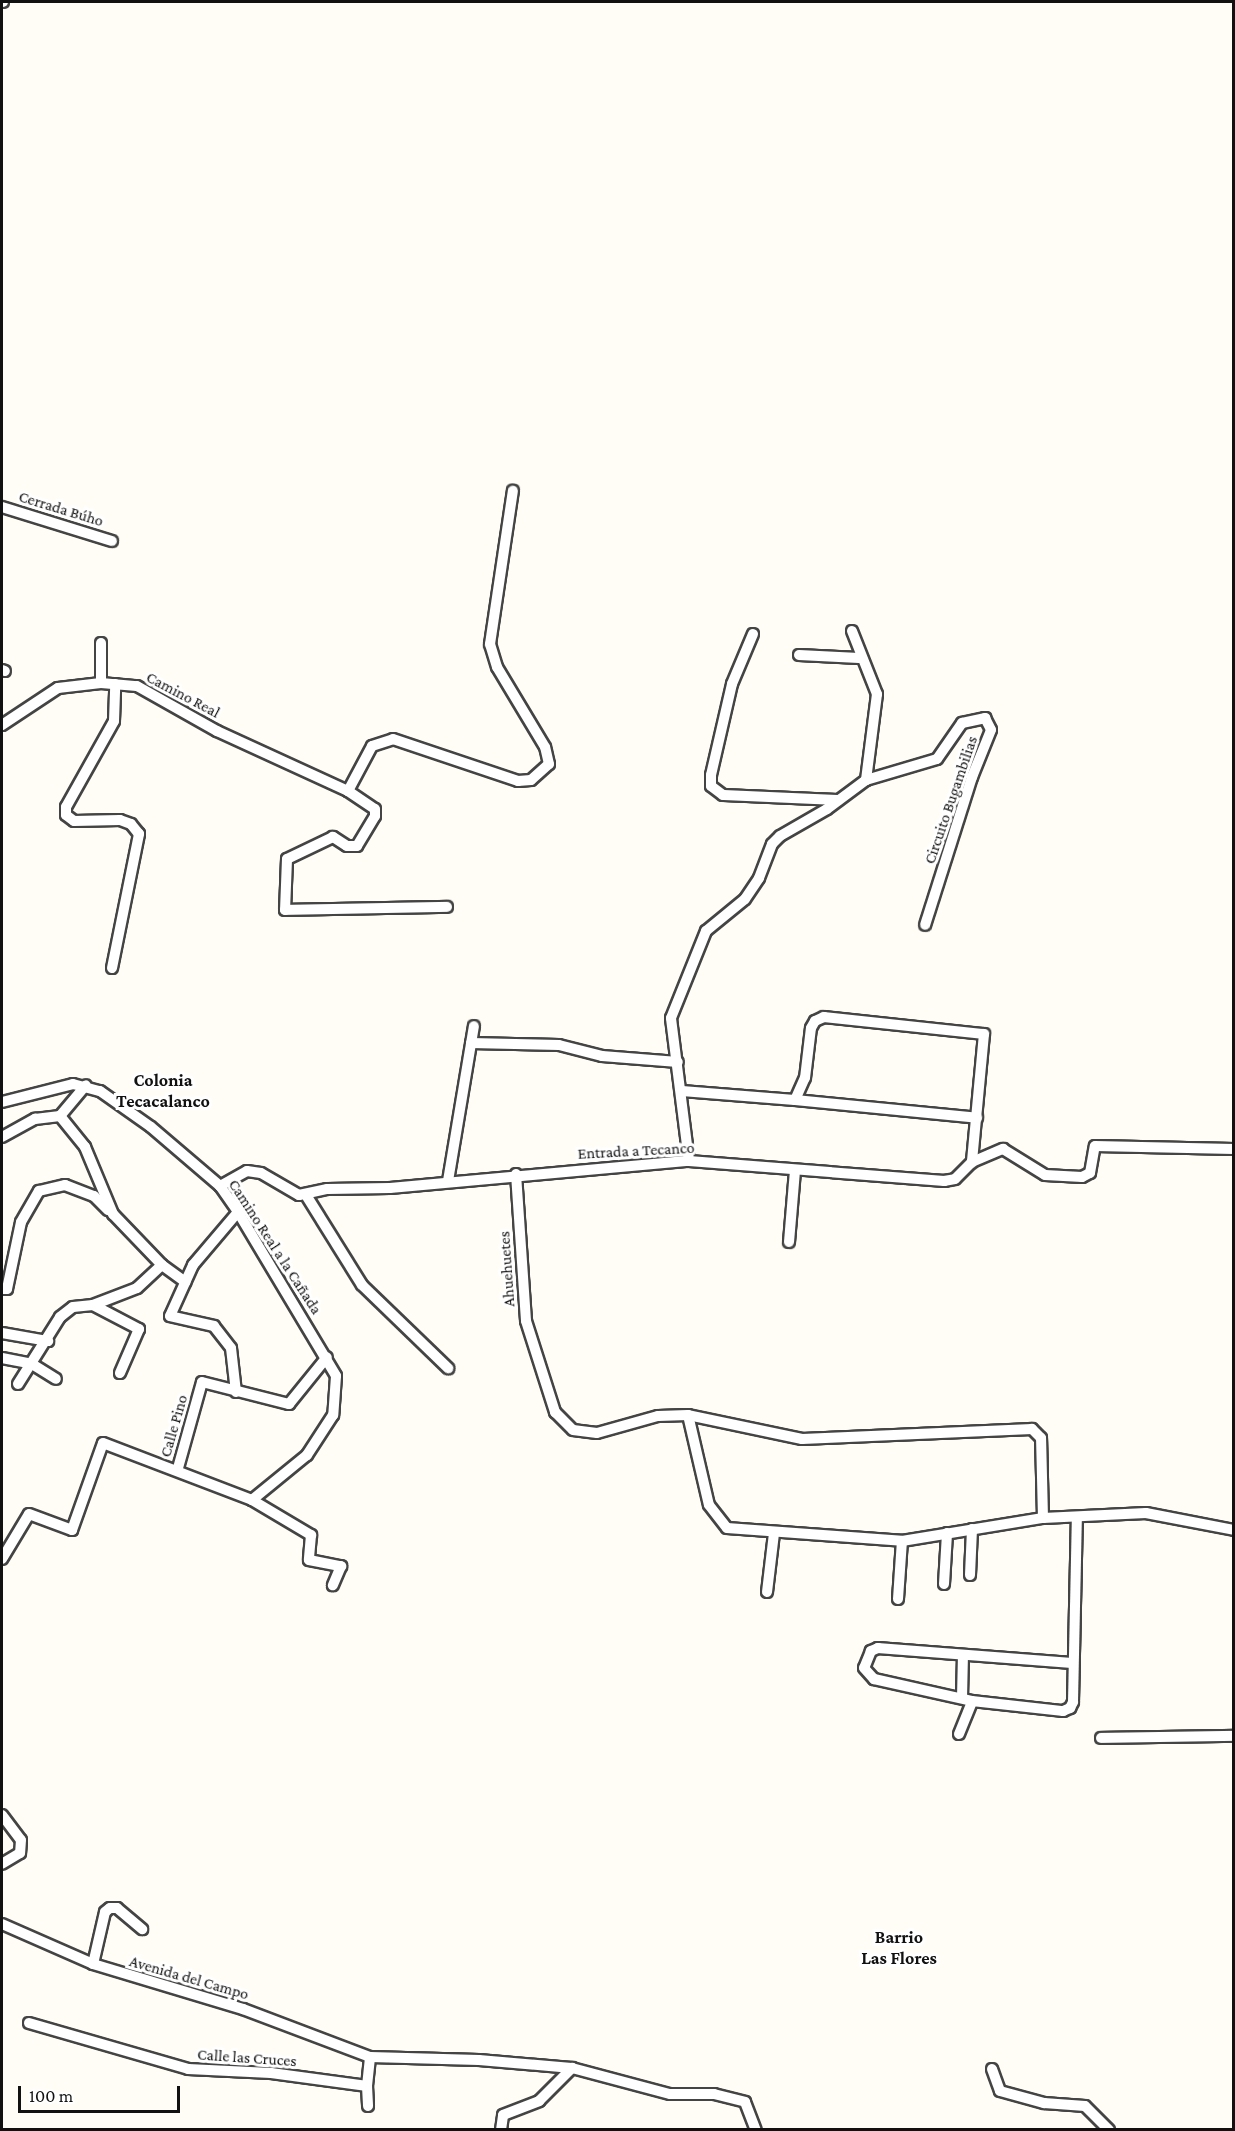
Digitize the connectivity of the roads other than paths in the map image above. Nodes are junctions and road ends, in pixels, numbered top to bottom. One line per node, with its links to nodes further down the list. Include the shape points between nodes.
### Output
1 (513, 492): 13 (street, via 490,644 498,668 549,756 549,764 531,780 518,781 393,739 372,746)
2 (2, 507): 3 (street, Cerrada Búho)
3 (112, 541)
4 (852, 631): 8 (street)
5 (753, 634): 14 (street, via 732,684 711,786 723,795)
6 (101, 643): 9 (street)
7 (799, 656): 8 (street)
8 (859, 658): 12 (street, via 877,694)
9 (101, 683): 10 (street, Camino Real); 11 (street, Camino Real, via 58,688)
10 (115, 684): 13 (street, Camino Real, via 137,686 217,731); 17 (street, via 114,721 66,807 66,815 74,821 120,820 131,824 139,834)
11 (2, 725)
12 (866, 780): 14 (street, Circuito Bugambilias); 16 (street, Circuito Bugambilias, via 929,764 943,753 962,723 980,717 990,722 991,730)
13 (348, 791): 15 (street, Camino Real, via 372,804 375,816 357,846 347,846 333,837 292,853 284,866 285,910)
14 (838, 800): 20 (street, Circuito Bugambilias, via 772,844 759,878 745,899 706,931 671,1018)
15 (447, 907)
16 (925, 925)
17 (112, 968)
18 (474, 1026): 19 (street)
19 (471, 1043): 20 (street, via 559,1045 602,1056); 33 (street)
20 (678, 1062): 22 (street, Circuito Bugambilias)
21 (86, 1085): 24 (street, via 73,1084); 25 (street); 34 (street, Camino Real a la Cañada, via 151,1127)
22 (682, 1091): 23 (street); 29 (street, Circuito Bugambilias)
23 (795, 1100): 26 (street); 26 (street, via 805,1078 815,1021 824,1017 984,1034)
24 (2, 1102)
25 (60, 1116): 27 (street, via 35,1119); 37 (street, via 85,1147)
26 (977, 1118): 30 (street)
27 (2, 1137)
28 (1233, 1149): 30 (street, Entrada a Tecanco, via 1095,1146 1090,1173 1082,1177 1045,1175 1003,1149)
29 (689, 1161): 31 (street, Entrada a Tecanco); 32 (street, Entrada a Tecanco)
30 (972, 1162): 31 (street, Entrada a Tecanco, via 955,1179 944,1180)
31 (795, 1171): 38 (street)
32 (516, 1174): 33 (street, Entrada a Tecanco); 53 (street, Ahuehuetes, via 526,1321 555,1412 573,1430 615,1431 658,1416)
33 (448, 1181): 35 (street, Entrada a Tecanco, via 327,1189)
34 (220, 1185): 35 (street, via 247,1171 261,1173 291,1194); 36 (street, Camino Real a la Cañada)
35 (306, 1195): 48 (street, via 362,1286)
36 (238, 1212): 40 (street, via 213,1237); 45 (street, Camino Real a la Cañada)
37 (113, 1214): 39 (street); 41 (street, via 94,1196 65,1185 39,1191 21,1222 7,1289)
38 (789, 1242)
39 (162, 1265): 40 (street); 42 (street, via 137,1287)
40 (185, 1282): 52 (street, via 170,1316 214,1326 231,1348)
41 (2, 1290)
42 (93, 1305): 44 (street, via 73,1307 60,1317); 49 (street, via 139,1329)
43 (2, 1333): 44 (street)
44 (48, 1341): 47 (street)
45 (327, 1357): 52 (street, Calle Pino, via 289,1404); 55 (street, Camino Real a la Cañada, via 336,1376 333,1415 307,1455)
46 (2, 1358): 47 (street)
47 (32, 1364): 50 (street); 51 (street)
48 (448, 1368)
49 (120, 1373)
50 (56, 1379)
51 (18, 1384)
52 (236, 1392): 54 (street, Calle Pino, via 202,1382)
53 (688, 1414): 56 (street, Ahuehuetes, via 802,1439 1032,1429 1041,1438); 60 (street, via 714,1516 728,1528)
54 (178, 1468): 55 (street, Calle Pino); 63 (street, via 103,1443 72,1530 28,1514)
55 (252, 1500): 66 (street, Calle Pino, via 311,1535 309,1560 341,1566)
56 (1043, 1518): 57 (street); 58 (street)
57 (1077, 1518): 59 (street, via 1146,1513); 70 (street)
58 (972, 1529): 61 (street); 64 (street)
59 (1233, 1530)
60 (774, 1533): 62 (street); 67 (street)
61 (947, 1533): 62 (street); 65 (street)
62 (902, 1541): 68 (street)
63 (2, 1559)
64 (970, 1575)
65 (944, 1584)
66 (333, 1585)
67 (767, 1592)
68 (898, 1599)
69 (963, 1655): 70 (street); 71 (street); 71 (street, via 879,1648 871,1651 864,1668 873,1679)
70 (1072, 1663): 71 (street, via 1073,1702 1063,1711)
71 (967, 1700): 72 (street)
72 (959, 1734)
73 (1233, 1736): 74 (street)
74 (1101, 1738)
75 (2, 1815): 76 (street, via 21,1840 20,1853)
76 (2, 1864)
77 (2, 1924): 79 (street, Avenida del Campo)
78 (142, 1929): 79 (street, via 117,1908 110,1908 105,1912)
79 (93, 1964): 81 (street, Avenida del Campo, via 243,2009)
80 (29, 2024): 84 (street, Calle las Cruces, via 66,2031 188,2069 271,2073)
81 (370, 2057): 82 (street, Avenida del Campo); 84 (street)
82 (572, 2068): 86 (street, via 539,2101 502,2115); 87 (street, Avenida del Campo, via 670,2094 714,2094 744,2102)
83 (992, 2069): 88 (street, via 1000,2091 1044,2103 1085,2106)
84 (367, 2086): 85 (street)
85 (368, 2106)
86 (501, 2130)
87 (756, 2130)
88 (1109, 2130)

